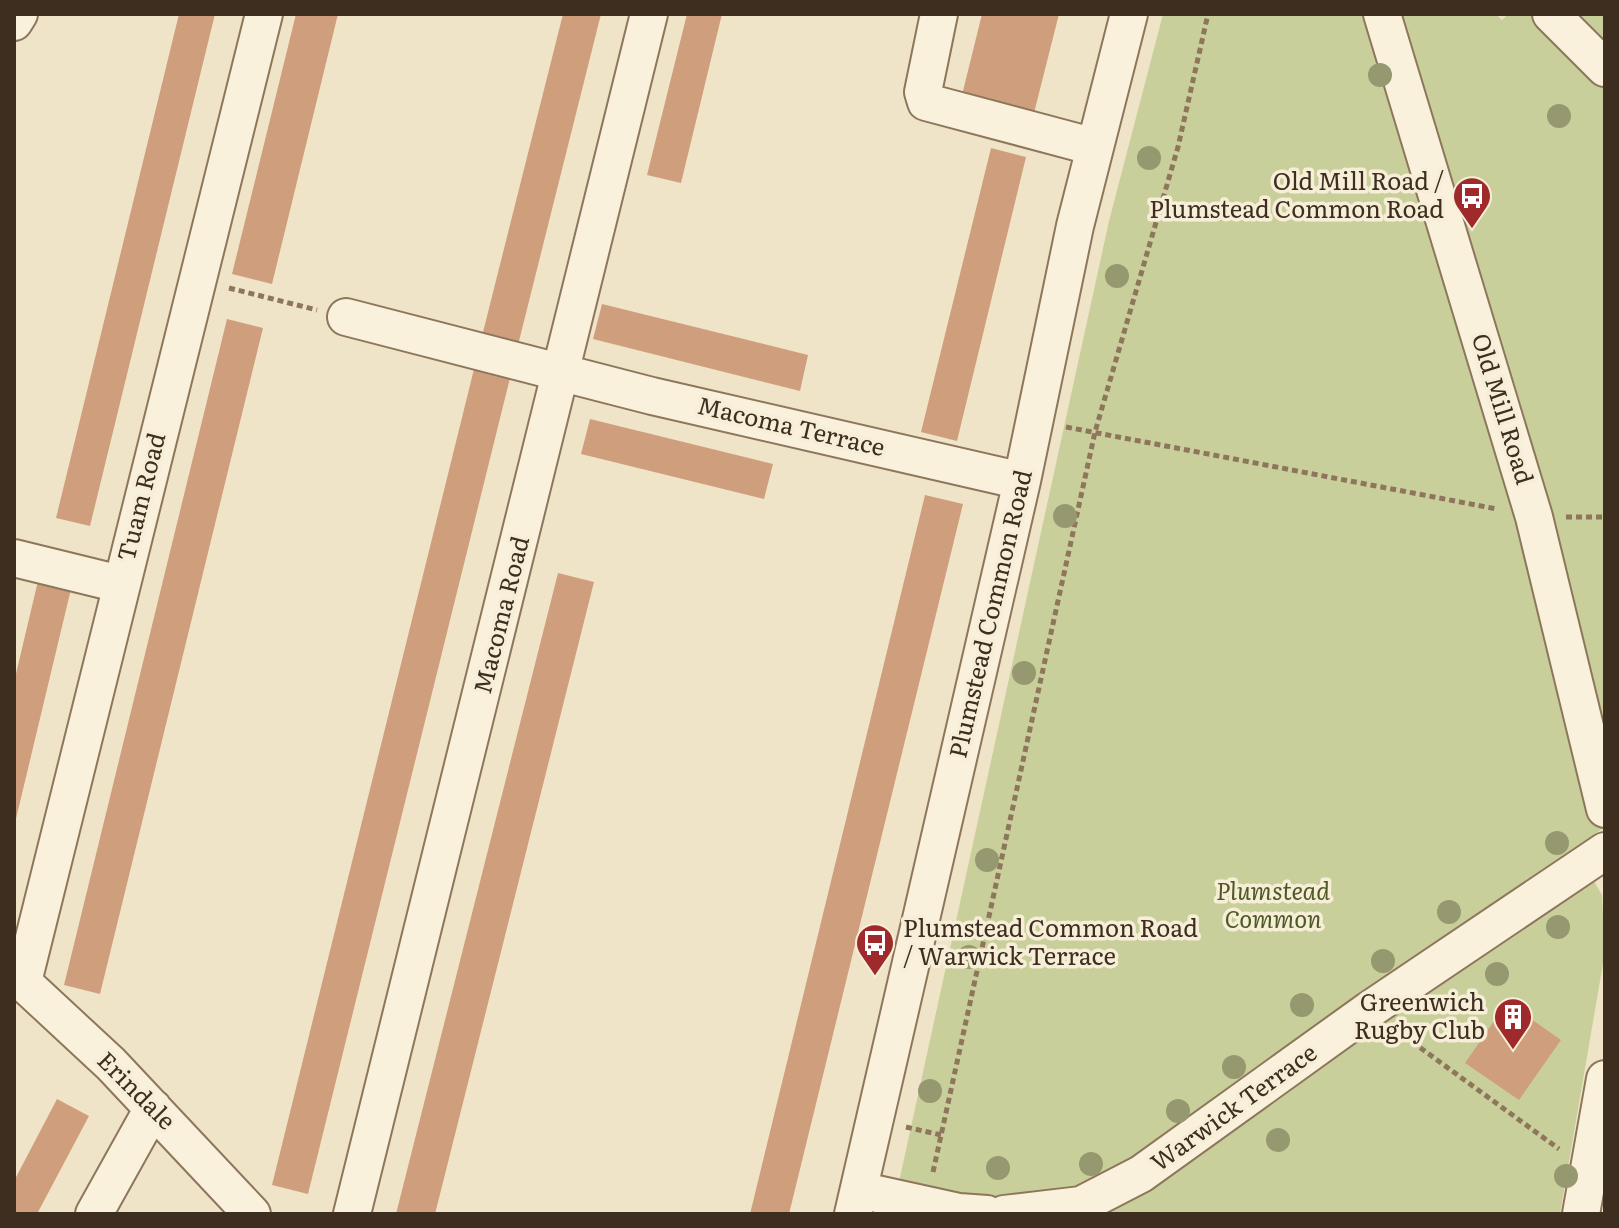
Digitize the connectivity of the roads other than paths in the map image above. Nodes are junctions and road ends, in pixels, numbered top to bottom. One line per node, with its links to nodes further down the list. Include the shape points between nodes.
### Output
1 (19, 14): 8 (street)
2 (264, 14): 15 (street, Tuam Road)
3 (649, 14): 12 (street, Macoma Road)
4 (939, 14): 10 (street, via 923,92 926,102)
5 (1129, 14): 10 (street, Plumstead Common Road)
6 (1382, 14): 16 (street, Old Mill Road, via 1534,517)
7 (1551, 14): 9 (street)
8 (14, 22)
9 (1605, 68)
10 (1095, 147): 13 (street, Plumstead Common Road)
11 (346, 317): 12 (street, Macoma Terrace)
12 (562, 373): 13 (street, Macoma Terrace); 24 (street, Macoma Road)
13 (1022, 481): 21 (street, Plumstead Common Road)
14 (14, 558): 15 (street)
15 (120, 584): 18 (street, Tuam Road)
16 (1605, 809)
17 (1605, 851): 26 (street, Warwick Terrace, via 1369,1010 1141,1174 1081,1205)
18 (18, 978): 20 (street, Erindale)
19 (1605, 1079): 27 (street)
20 (153, 1108): 22 (street); 23 (street, Erindale)
21 (856, 1202): 25 (street)
22 (94, 1214)
23 (252, 1214)
24 (352, 1214)
25 (987, 1214)
26 (1004, 1214)
27 (1581, 1214)

